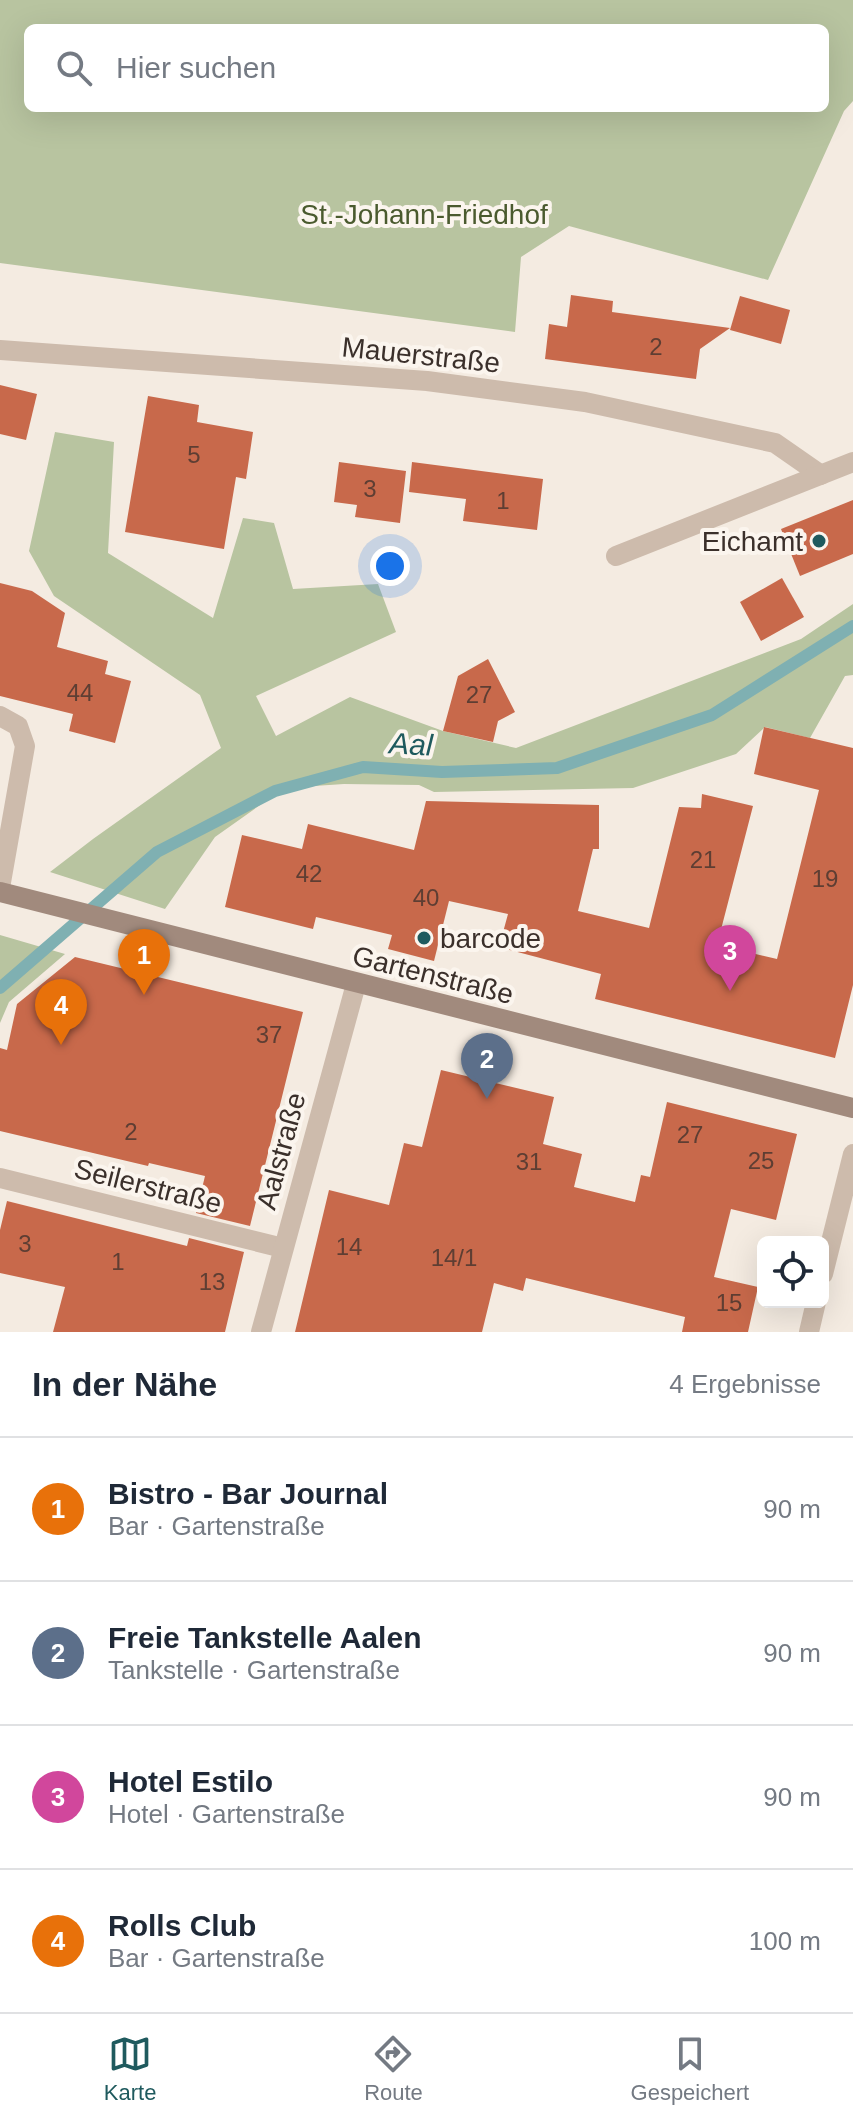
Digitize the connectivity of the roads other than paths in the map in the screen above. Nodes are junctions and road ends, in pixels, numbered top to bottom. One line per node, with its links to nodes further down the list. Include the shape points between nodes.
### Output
1 (0, 350): 3 (street, Mauerstraße, via 427,381 585,402 775,443)
2 (853, 462): 3 (street)
3 (821, 475): 4 (street)
4 (616, 556)
5 (0, 716): 6 (street, Gartenstraße, via 18,726 25,746)
6 (0, 890): 7 (street, Gartenstraße)
7 (356, 984): 8 (street, Gartenstraße); 11 (street, Aalstraße)
8 (853, 1108)
9 (853, 1154): 12 (street)
10 (0, 1178): 11 (street, Seilerstraße)
11 (283, 1248): 14 (street, Aalstraße)
12 (829, 1250)
13 (815, 1308): 15 (street)
14 (261, 1332)
15 (809, 1332)

